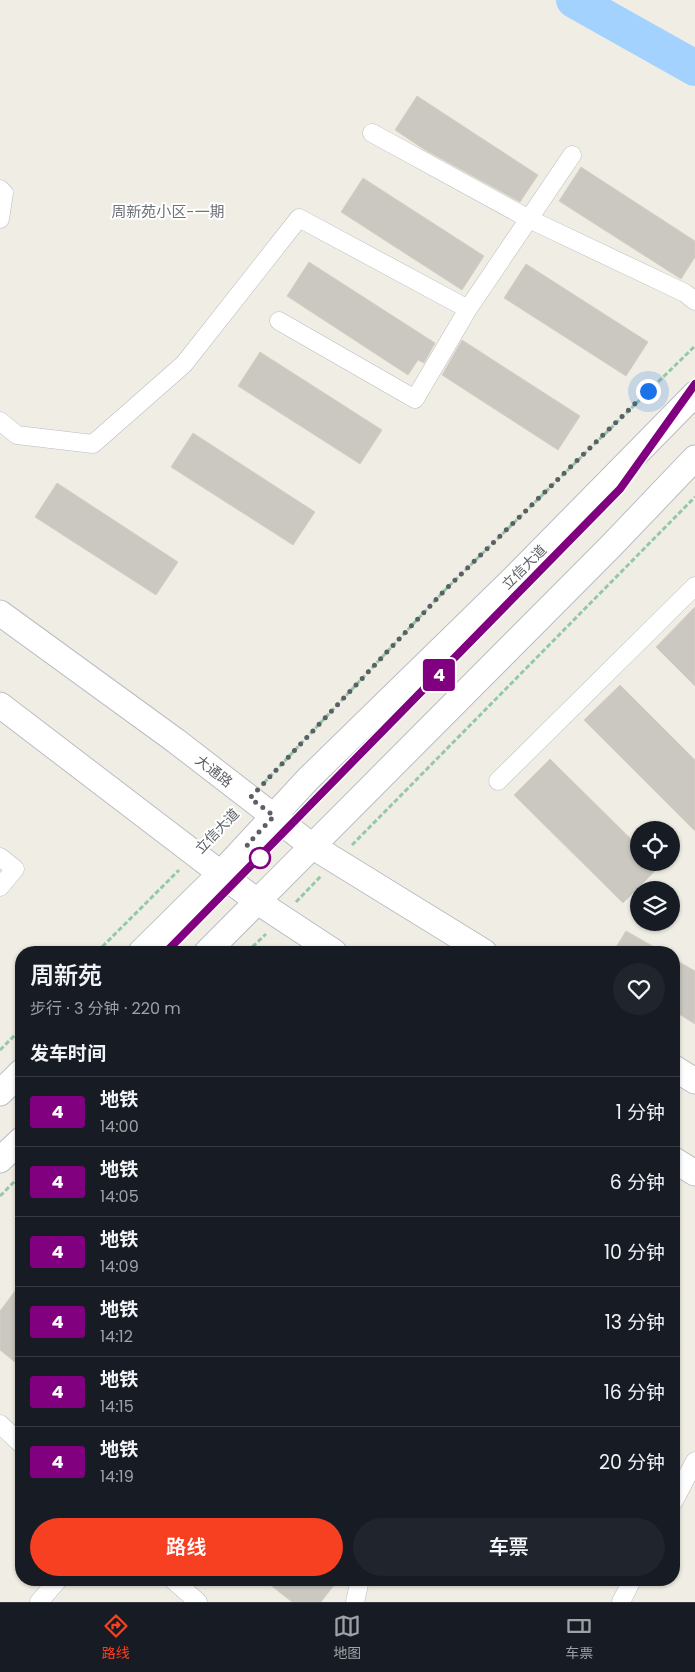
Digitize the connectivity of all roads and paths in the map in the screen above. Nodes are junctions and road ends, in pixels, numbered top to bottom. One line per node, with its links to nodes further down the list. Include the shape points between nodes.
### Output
1 (372, 133): 5 (street)
2 (572, 155): 5 (street)
3 (0, 189): 4 (street, via 4,193)
4 (0, 219)
5 (529, 219): 6 (street, via 685,292); 7 (street)
6 (695, 301)
7 (468, 309): 8 (street, via 415,399); 11 (street, via 299,218 184,364 92,444 17,435)
8 (279, 321)
9 (695, 346): 18 (path, 立信大道, via 446,589)
10 (695, 394): 19 (street, 立信大道)
11 (0, 421)
12 (695, 458): 20 (street)
13 (695, 497): 23 (path)
14 (695, 586): 17 (street)
15 (0, 613): 18 (street, 大通路)
16 (0, 705): 21 (street)
17 (498, 781)
18 (250, 798): 19 (street, 大通路); 21 (path, 立信大道)
19 (274, 816): 20 (street, 大通路); 24 (street, 立信大道)
20 (312, 846): 23 (street, 大通路); 26 (street)
21 (195, 854): 24 (street); 28 (path, 立信大道)
22 (0, 857): 25 (street, via 15,869)
23 (335, 862): 27 (path); 33 (street, 大通路)
24 (220, 873): 26 (street); 29 (street, 立信大道)
25 (0, 887)
26 (258, 902): 27 (street); 30 (street)
27 (282, 918): 31 (path); 32 (street)
28 (103, 946)
29 (147, 946)
30 (213, 946)
31 (253, 946)
32 (325, 946)
33 (474, 946)
34 (15, 1035): 35 (path)
35 (0, 1050)
36 (680, 1072): 38 (street)
37 (15, 1078): 39 (street)
38 (695, 1081)
39 (0, 1093)
40 (15, 1146): 41 (street)
41 (0, 1160)
42 (680, 1163): 43 (street)
43 (695, 1172)
44 (15, 1181): 45 (path)
45 (0, 1196)
46 (0, 1424): 47 (street)
47 (15, 1438)
48 (695, 1461): 49 (street)
49 (680, 1490)
50 (53, 1586): 54 (street)
51 (180, 1586): 55 (street)
52 (359, 1586): 56 (street)
53 (629, 1586): 57 (street)
54 (39, 1602)
55 (198, 1602)
56 (355, 1602)
57 (621, 1602)

